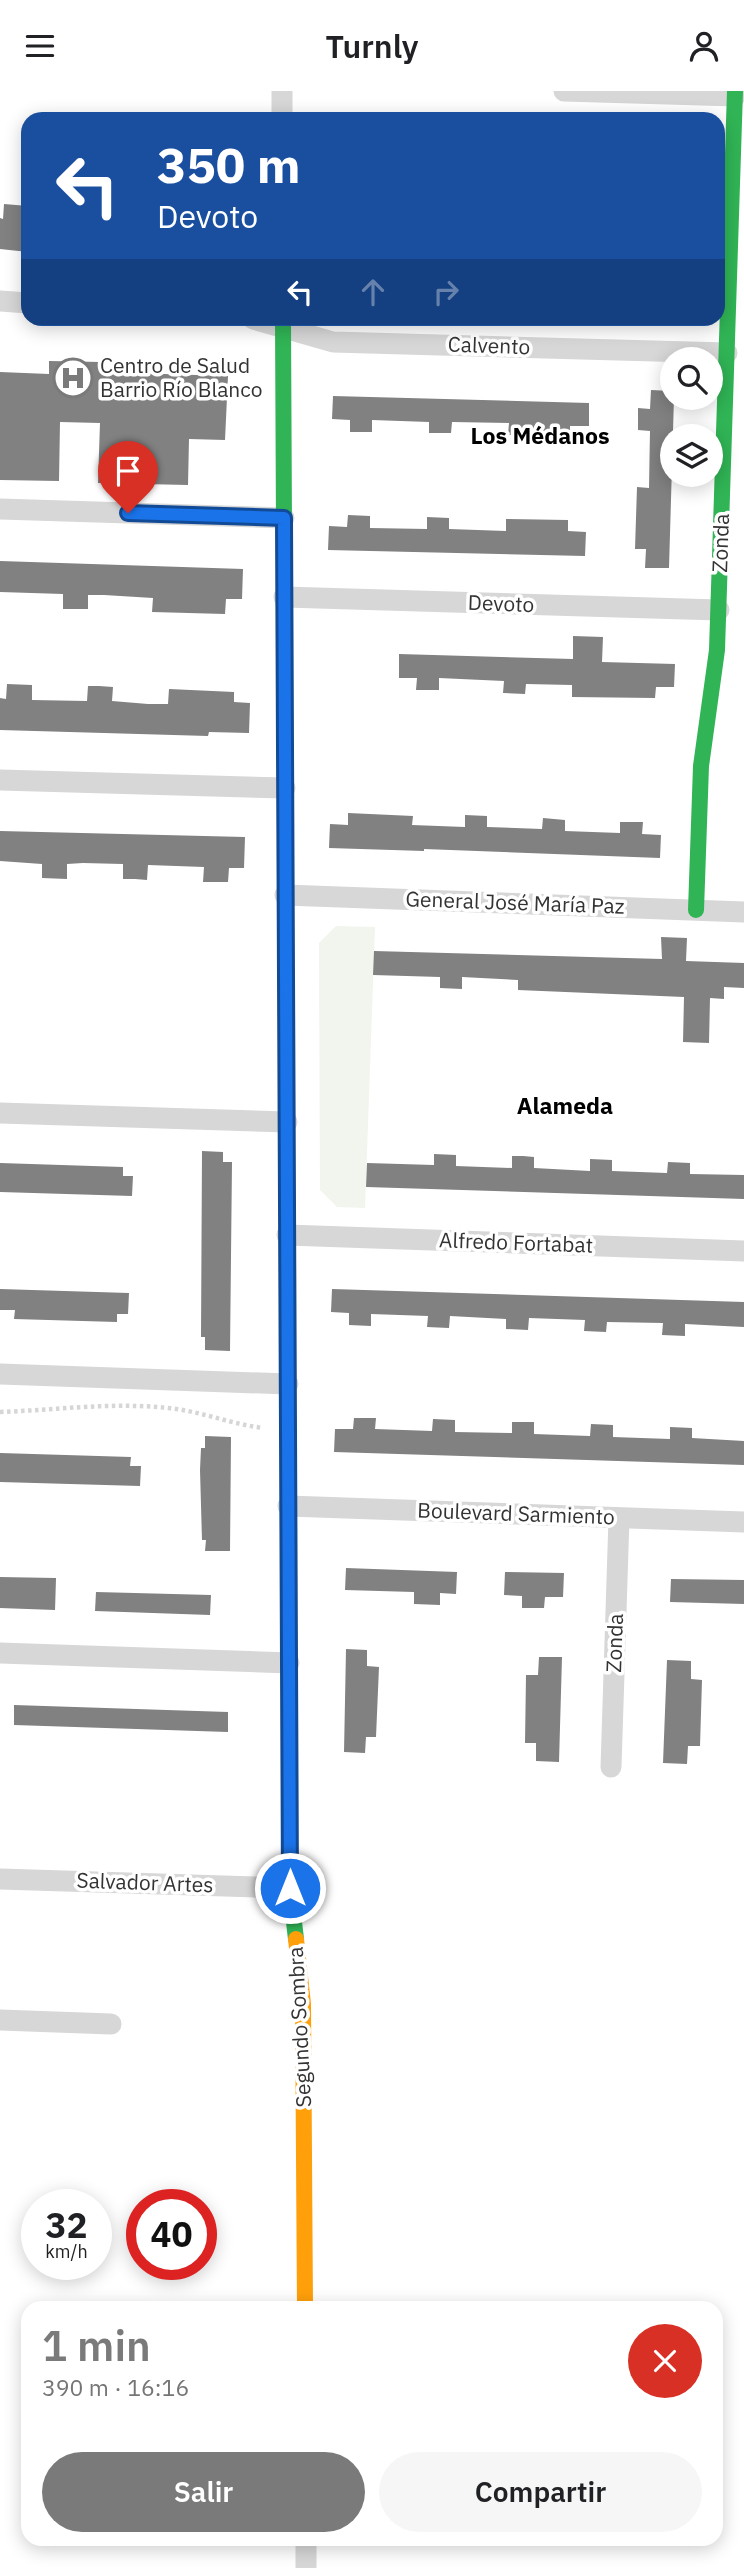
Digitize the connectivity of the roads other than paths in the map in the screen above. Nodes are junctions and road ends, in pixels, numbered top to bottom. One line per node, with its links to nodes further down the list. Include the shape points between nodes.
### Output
1 (282, 91): 4 (street)
2 (564, 91): 3 (street)
3 (735, 94): 9 (street, Zonda)
4 (282, 112)
5 (0, 301): 6 (street)
6 (21, 302)
7 (283, 326): 11 (street, Segundo Sombra)
8 (291, 326): 9 (street, Calvento, via 333,342)
9 (727, 353): 13 (street, Zonda)
10 (0, 509): 11 (street)
11 (284, 518): 12 (street, Segundo Sombra)
12 (284, 597): 13 (street, Devoto); 15 (street, Segundo Sombra)
13 (719, 610): 17 (street, Zonda, via 701,766)
14 (0, 780): 15 (street)
15 (285, 788): 16 (street, Segundo Sombra)
16 (285, 895): 17 (street, General José María Paz); 20 (street, Segundo Sombra)
17 (696, 910): 18 (street, General José María Paz)
18 (744, 912)
19 (0, 1112): 20 (street)
20 (287, 1122): 21 (street, Segundo Sombra)
21 (287, 1235): 22 (street, Alfredo Fortabat); 24 (street, Segundo Sombra)
22 (744, 1251)
23 (0, 1374): 24 (street)
24 (288, 1384): 25 (street, Segundo Sombra)
25 (288, 1506): 26 (street, Boulevard Sarmiento); 29 (street, Segundo Sombra)
26 (619, 1518): 27 (street, Boulevard Sarmiento); 30 (street, Zonda)
27 (744, 1522)
28 (0, 1653): 29 (street)
29 (289, 1663): 32 (street, Segundo Sombra)
30 (611, 1767)
31 (0, 1879): 32 (street, Salvador Artes)
32 (290, 1888): 35 (street, Segundo Sombra, via 303,2004)
33 (0, 2020): 34 (street)
34 (111, 2024)
35 (305, 2301)
36 (306, 2546): 37 (street)
37 (306, 2568)

